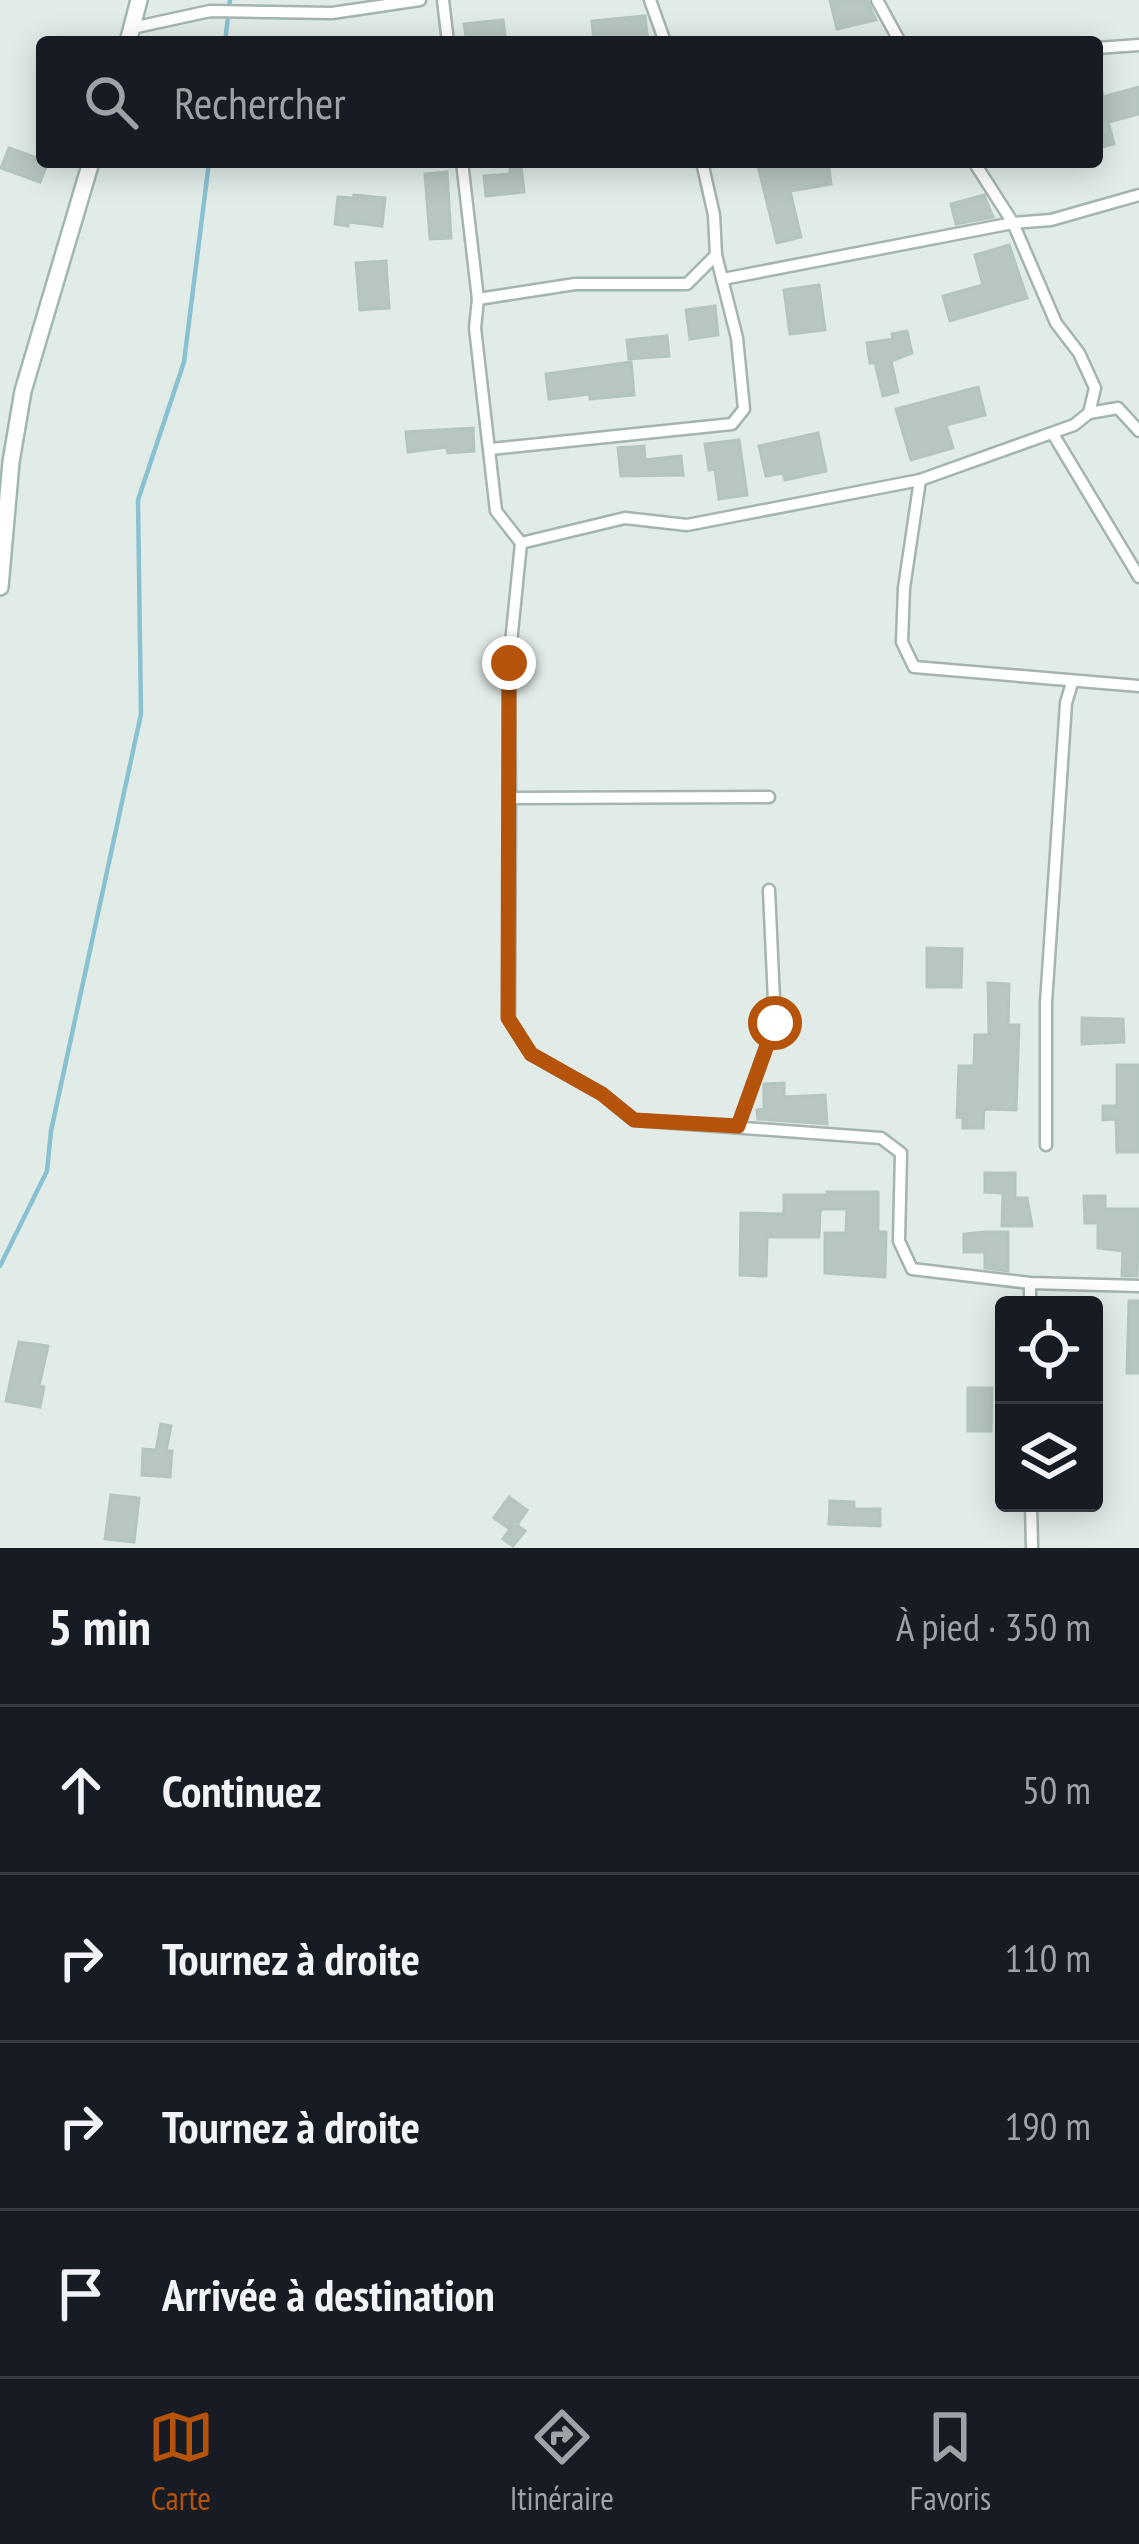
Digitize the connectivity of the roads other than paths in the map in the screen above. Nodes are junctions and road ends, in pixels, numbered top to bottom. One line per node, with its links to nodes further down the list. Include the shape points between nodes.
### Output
1 (139, 0): 6 (street)
2 (420, 0): 6 (street, via 332,13 210,11)
3 (443, 0): 7 (street)
4 (650, 0): 8 (street)
5 (877, 0): 9 (street)
6 (130, 35)
7 (447, 36)
8 (663, 36)
9 (897, 36)
10 (1139, 44): 11 (street)
11 (1103, 47)
12 (89, 168): 28 (street, via 23,391)
13 (463, 168): 20 (street)
14 (703, 168): 18 (street)
15 (978, 168): 17 (street)
16 (1139, 195): 17 (street)
17 (1013, 223): 19 (street); 21 (street, via 1094,388)
18 (716, 256): 19 (street); 20 (street, via 687,284 575,284)
19 (723, 279): 24 (street, via 744,410 732,424)
20 (478, 298): 24 (street)
21 (1089, 413): 22 (street, via 1118,408); 23 (street)
22 (1139, 430)
23 (1054, 434): 25 (street); 27 (street)
24 (491, 449): 26 (street, via 496,511)
25 (920, 480): 26 (street, via 687,524 626,518); 29 (street, via 902,642 914,667)
26 (521, 543): 32 (street, via 509,663)
27 (1139, 577)
28 (0, 587)
29 (1072, 682): 30 (street); 35 (street, via 1046,1003)
30 (1139, 686)
31 (769, 797): 32 (street)
32 (510, 798): 34 (street, via 508,1018 531,1054 634,1120)
33 (769, 890): 34 (street, via 775,1023)
34 (738, 1126): 36 (street, via 880,1138 901,1153 899,1241 912,1269)
35 (1046, 1144)
36 (1030, 1283): 37 (street); 38 (street)
37 (1139, 1286)
38 (1030, 1296)
39 (1031, 1512): 40 (street)
40 (1032, 1548)

